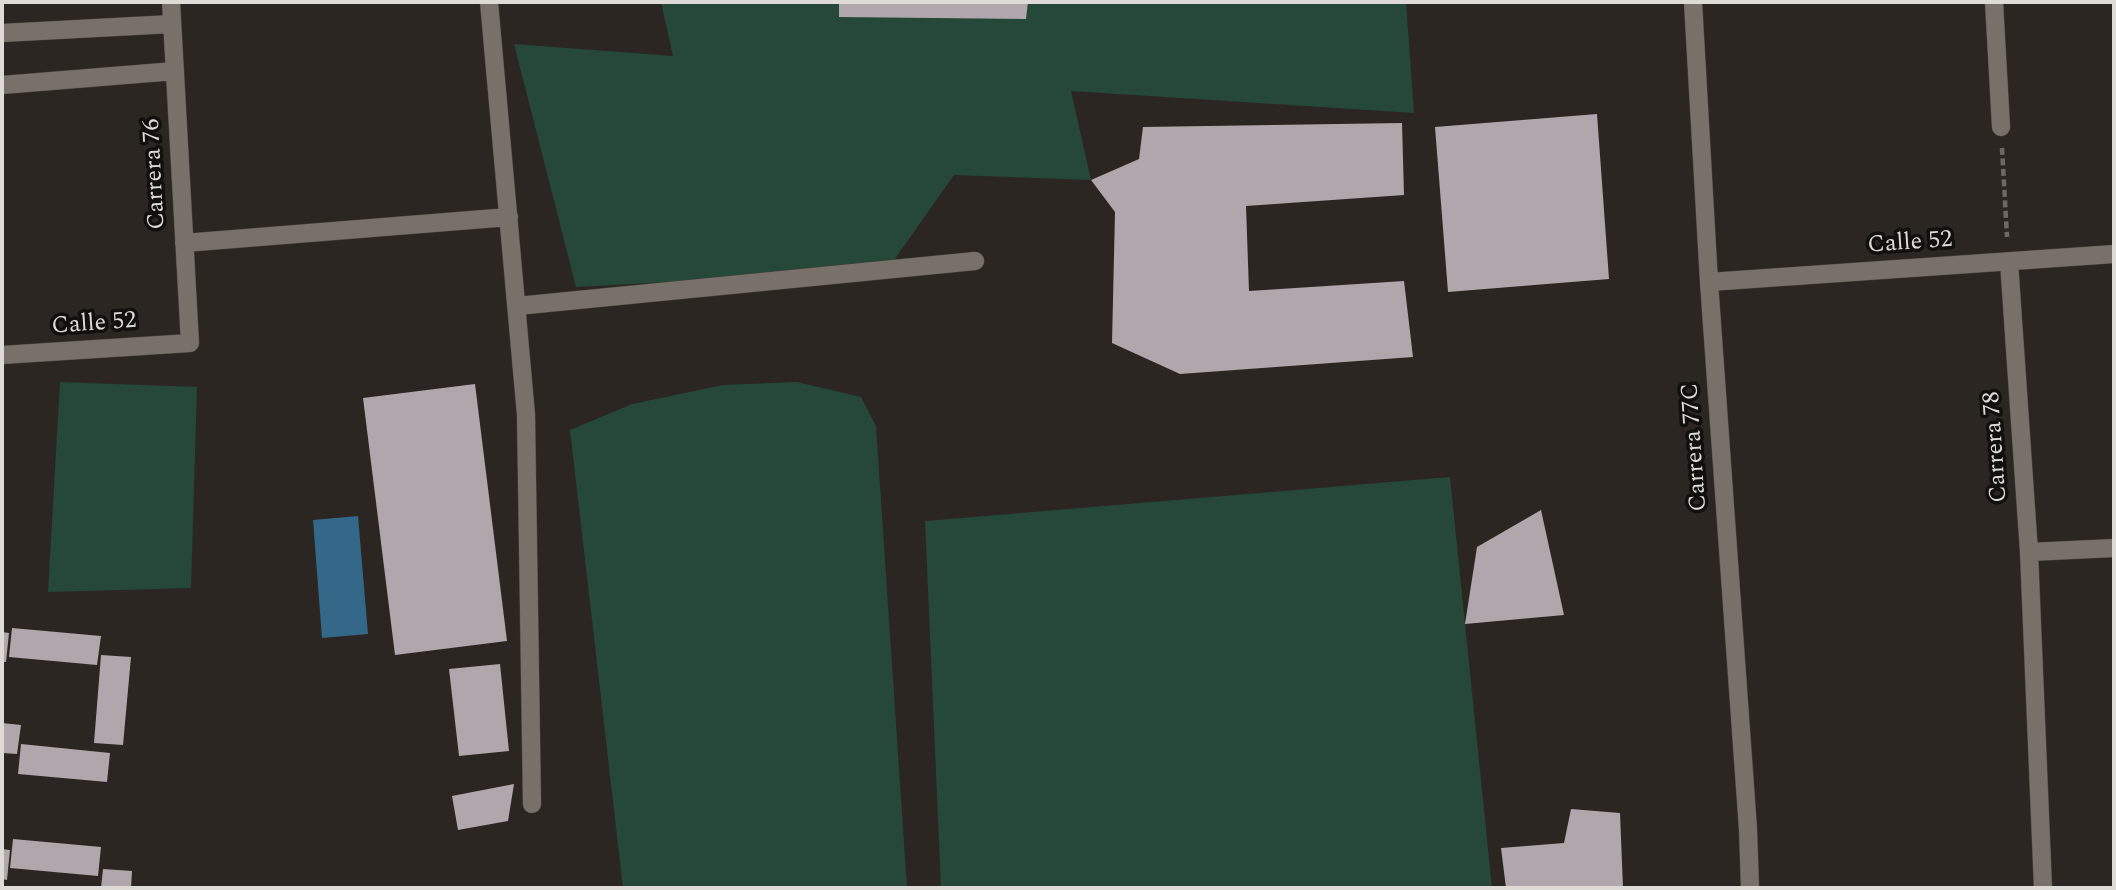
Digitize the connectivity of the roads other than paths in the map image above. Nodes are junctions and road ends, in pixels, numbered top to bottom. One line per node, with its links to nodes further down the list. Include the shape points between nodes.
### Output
1 (171, 2): 5 (street, Carrera 76)
2 (489, 2): 10 (street)
3 (1693, 2): 15 (street, Carrera 77C)
4 (1994, 2): 9 (street)
5 (172, 24): 6 (street); 7 (street, Carrera 76)
6 (2, 33)
7 (175, 71): 8 (street); 11 (street, Carrera 76)
8 (2, 85)
9 (2001, 127)
10 (509, 217): 11 (street); 16 (street)
11 (184, 243): 17 (street, Carrera 76)
12 (2114, 254): 14 (street, Calle 52)
13 (975, 261): 16 (street)
14 (2008, 262): 15 (street, Calle 52); 20 (street, Carrera 78)
15 (1709, 282): 22 (street, Carrera 77C)
16 (517, 306): 21 (street, via 526,415)
17 (190, 343): 18 (street, Calle 52)
18 (2, 355)
19 (2114, 548): 20 (street)
20 (2029, 552): 23 (street, Carrera 78)
21 (532, 804)
22 (1750, 888)
23 (2043, 888)

